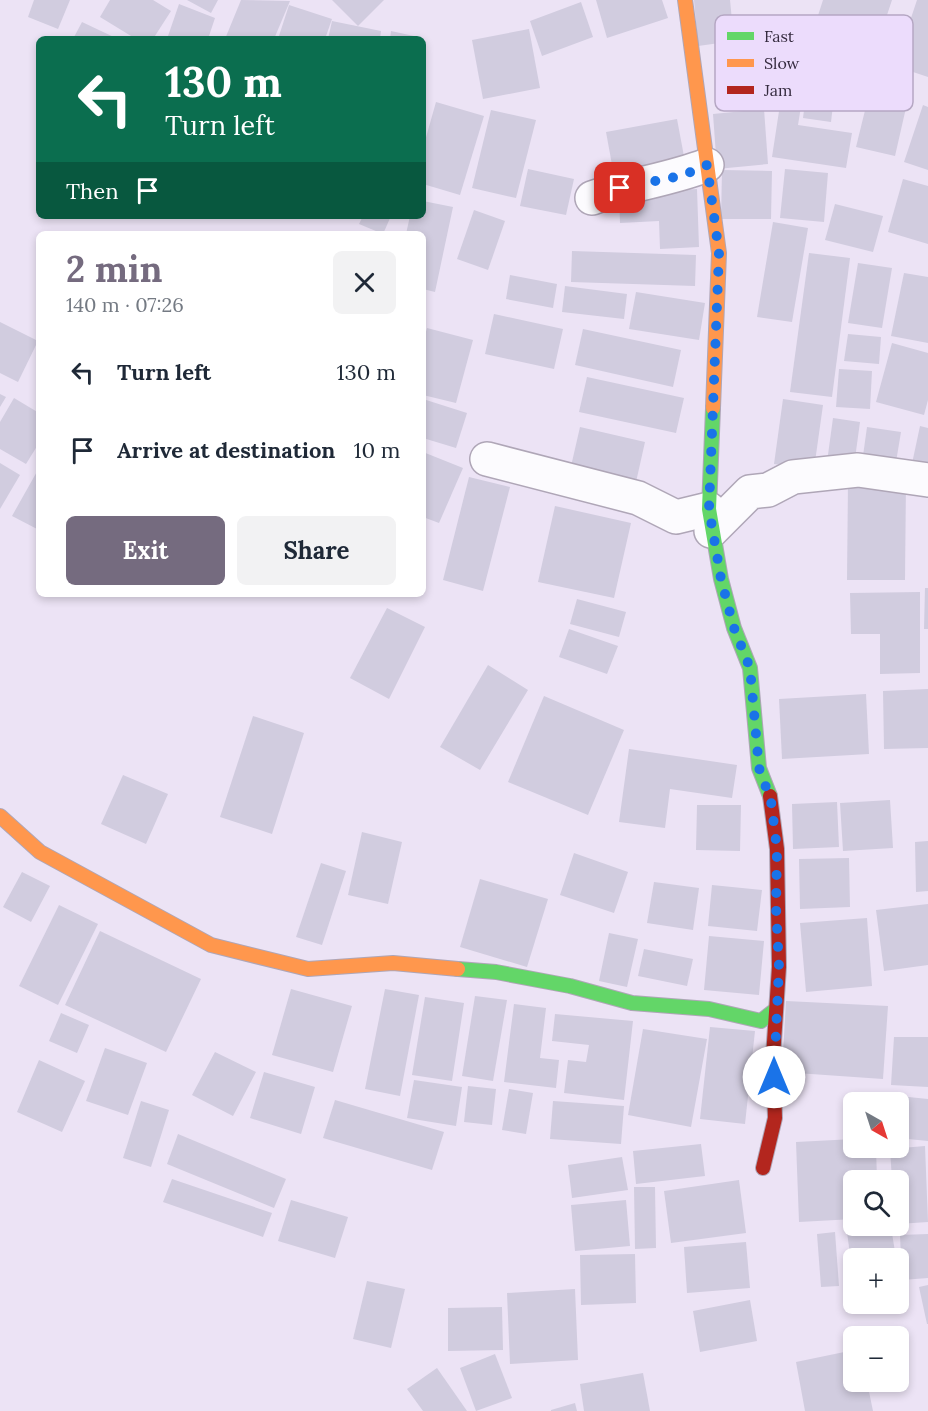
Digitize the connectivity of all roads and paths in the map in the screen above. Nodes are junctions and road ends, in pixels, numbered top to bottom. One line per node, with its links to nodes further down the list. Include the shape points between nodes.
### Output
1 (685, 0): 2 (street)
2 (707, 165): 3 (street, via 681,176); 6 (street, via 719,253)
3 (592, 198)
4 (487, 459): 6 (street, via 638,498 676,517)
5 (928, 480): 6 (street, via 858,470 793,477 768,490 750,492)
6 (710, 520): 8 (street, via 734,628 750,668 759,768 771,801 777,849 779,967)
7 (0, 816): 8 (street, via 40,852 211,945 308,969 393,963 496,972 632,1003 709,1010 761,1020)
8 (775, 1010): 9 (street, via 775,1118)
9 (763, 1168)

